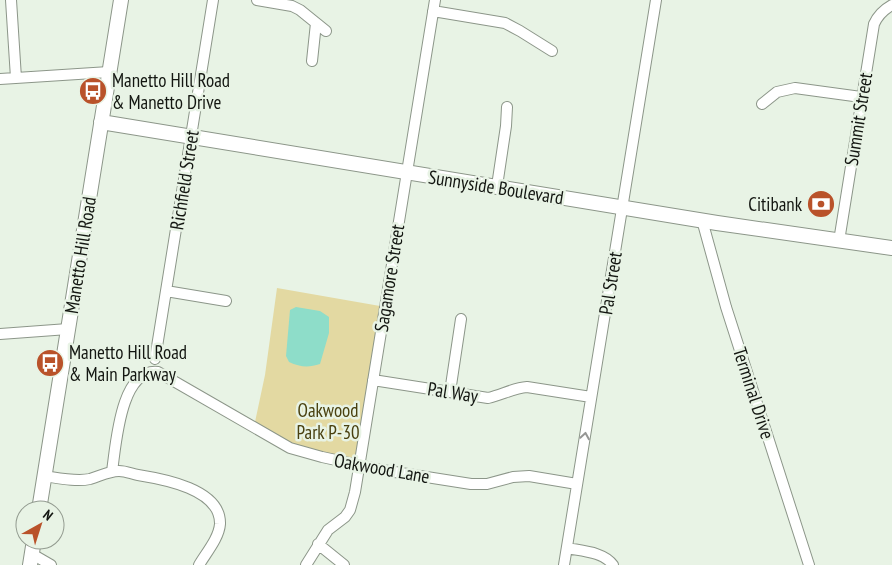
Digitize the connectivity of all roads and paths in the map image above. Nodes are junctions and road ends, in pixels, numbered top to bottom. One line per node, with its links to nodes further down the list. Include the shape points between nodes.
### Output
1 (11, 0): 14 (street)
2 (121, 0): 13 (main road, Manetto Hill Road)
3 (213, 0): 20 (street, Richfield Street)
4 (257, 0): 9 (street, via 292,6)
5 (435, 0): 8 (street, Sagamore Street)
6 (652, 1): 23 (street, Pal Street)
7 (892, 5): 16 (street, Summit Street, via 883,10 874,24)
8 (433, 11): 11 (street, via 505,23); 21 (street, Sagamore Street)
9 (316, 23): 10 (street); 12 (street)
10 (326, 32)
11 (552, 51)
12 (312, 61)
13 (109, 72): 14 (street); 19 (main road, Manetto Hill Road)
14 (16, 78): 15 (street)
15 (0, 79)
16 (861, 97): 17 (street, via 795,88 777,92); 25 (street, Summit Street)
17 (762, 104)
18 (507, 107): 22 (street)
19 (101, 122): 20 (main road, Sunnyside Boulevard); 30 (main road, Manetto Hill Road)
20 (191, 137): 21 (main road, Sunnyside Boulevard); 27 (street, Richfield Street)
21 (407, 172): 22 (main road, Sunnyside Boulevard); 33 (street, Sagamore Street)
22 (497, 186): 23 (main road, Sunnyside Boulevard)
23 (622, 207): 24 (main road, Sunnyside Boulevard); 35 (street, Pal Street)
24 (702, 220): 25 (main road, Sunnyside Boulevard); 50 (street, Terminal Drive, via 726,307)
25 (839, 241): 26 (main road, Sunnyside Boulevard)
26 (892, 248)
27 (166, 291): 28 (street); 32 (street, Richfield Street)
28 (226, 301)
29 (461, 319): 34 (street)
30 (68, 329): 31 (street); 38 (main road, Manetto Hill Road)
31 (0, 334)
32 (155, 360)
33 (373, 380): 34 (street, Pal Way); 36 (street, Sagamore Street)
34 (450, 392): 35 (street, Pal Way, via 488,398 526,387)
35 (591, 398): 39 (street, Pal Street, one-way to 35)
36 (359, 465): 37 (street, Oakwood Lane, via 290,448 158,372 147,373 131,388 120,422); 39 (street, Oakwood Lane, via 472,484 529,476); 41 (street, Sagamore Street, via 350,510)
37 (112, 471): 38 (street, via 79,480); 45 (street, via 181,484 214,507 220,526)
38 (44, 476): 40 (main road, Manetto Hill Road)
39 (577, 484): 42 (street, Pal Street)
40 (40, 500)
41 (318, 544): 46 (street, Sagamore Street); 47 (street)
42 (567, 548): 48 (street, Pal Street); 49 (street, via 606,558)
43 (31, 560): 44 (street)
44 (51, 565)
45 (199, 565)
46 (306, 565)
47 (344, 565)
48 (564, 565)
49 (613, 565)
50 (809, 565)

